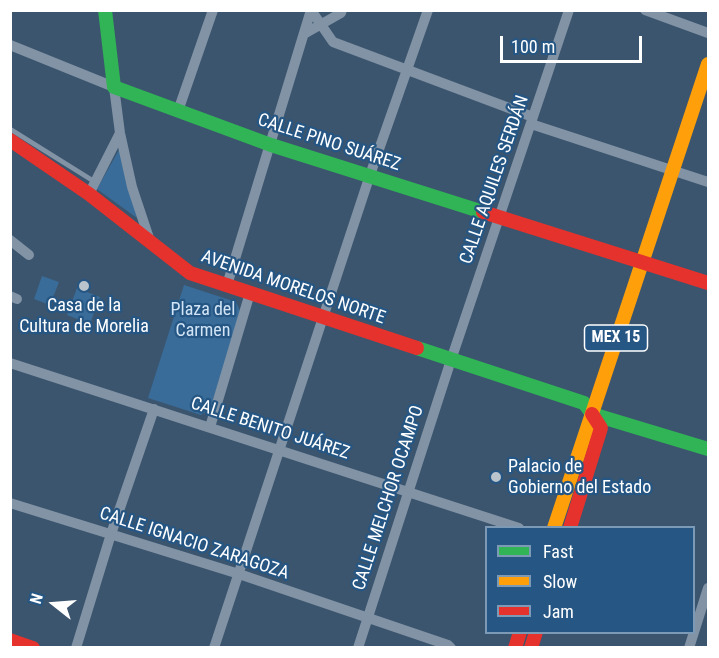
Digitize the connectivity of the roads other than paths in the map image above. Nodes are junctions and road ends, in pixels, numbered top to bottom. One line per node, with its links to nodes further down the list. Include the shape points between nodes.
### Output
1 (105, 10): 14 (main road)
2 (213, 10): 15 (street)
3 (311, 10): 8 (street); 10 (street)
4 (428, 10): 13 (street)
5 (569, 10): 16 (street, CALLE AQUILES SERDÁN)
6 (645, 10): 9 (street)
7 (341, 12): 8 (street)
8 (321, 24): 10 (street); 13 (street, via 333,42)
9 (708, 33)
10 (304, 34): 20 (street)
11 (10, 45): 14 (street, CALLE PINO SUÁREZ)
12 (708, 64): 21 (main road, MEX 15)
13 (408, 70): 16 (street); 22 (street)
14 (114, 87): 15 (main road, CALLE PINO SUÁREZ); 18 (street)
15 (178, 111): 20 (main road, CALLE PINO SUÁREZ)
16 (532, 121): 21 (street); 25 (street, CALLE AQUILES SERDÁN)
17 (10, 129): 24 (lane)
18 (120, 133): 24 (street); 27 (street)
19 (11, 140): 24 (main road, AVENIDA MORELOS NORTE)
20 (271, 145): 22 (main road, CALLE PINO SUÁREZ); 31 (street)
21 (673, 169): 23 (street); 29 (main road, MEX 15)
22 (370, 175): 25 (main road, CALLE PINO SUÁREZ); 33 (street)
23 (708, 182)
24 (92, 188): 27 (main road, AVENIDA MORELOS NORTE)
25 (500, 216): 29 (main road, CALLE PINO SUÁREZ); 34 (street, CALLE AQUILES SERDÁN)
26 (10, 240): 28 (street)
27 (150, 244): 31 (main road, AVENIDA MORELOS NORTE, via 190,273)
28 (29, 255)
29 (641, 261): 30 (main road, CALLE PINO SUÁREZ); 37 (main road, MEX 15)
30 (708, 283)
31 (227, 285): 32 (main road, AVENIDA MORELOS NORTE)
32 (250, 293): 33 (main road, AVENIDA MORELOS NORTE); 38 (street)
33 (323, 317): 34 (main road, AVENIDA MORELOS NORTE); 39 (street)
34 (451, 360): 37 (main road, AVENIDA MORELOS NORTE, via 584,403); 41 (street, CALLE MELCHOR OCAMPO)
35 (10, 363): 36 (street, CALLE BENITO JUÁREZ)
36 (154, 409): 38 (street, CALLE BENITO JUÁREZ); 46 (street)
37 (592, 414): 40 (main road, AVENIDA MORELOS NORTE); 44 (main road, MEX 15); 45 (main road, MEX 15, via 601,428)
38 (210, 427): 39 (street, CALLE BENITO JUÁREZ)
39 (279, 449): 41 (street, CALLE BENITO JUÁREZ); 47 (street)
40 (708, 449)
41 (408, 492): 43 (street, CALLE BENITO JUÁREZ); 49 (street, CALLE MELCHOR OCAMPO)
42 (10, 503): 46 (street, CALLE IGNACIO ZARAGOZA)
43 (513, 526)
44 (555, 526)
45 (571, 526)
46 (111, 534): 47 (street, CALLE IGNACIO ZARAGOZA); 53 (street)
47 (239, 574): 49 (street, CALLE IGNACIO ZARAGOZA); 54 (street)
48 (708, 588): 50 (street)
49 (368, 618): 55 (street, CALLE MELCHOR OCAMPO); 56 (street, CALLE IGNACIO ZARAGOZA)
50 (695, 629)
51 (10, 640): 52 (main road)
52 (33, 648)
53 (76, 648)
54 (214, 648)
55 (358, 648)
56 (451, 648)

